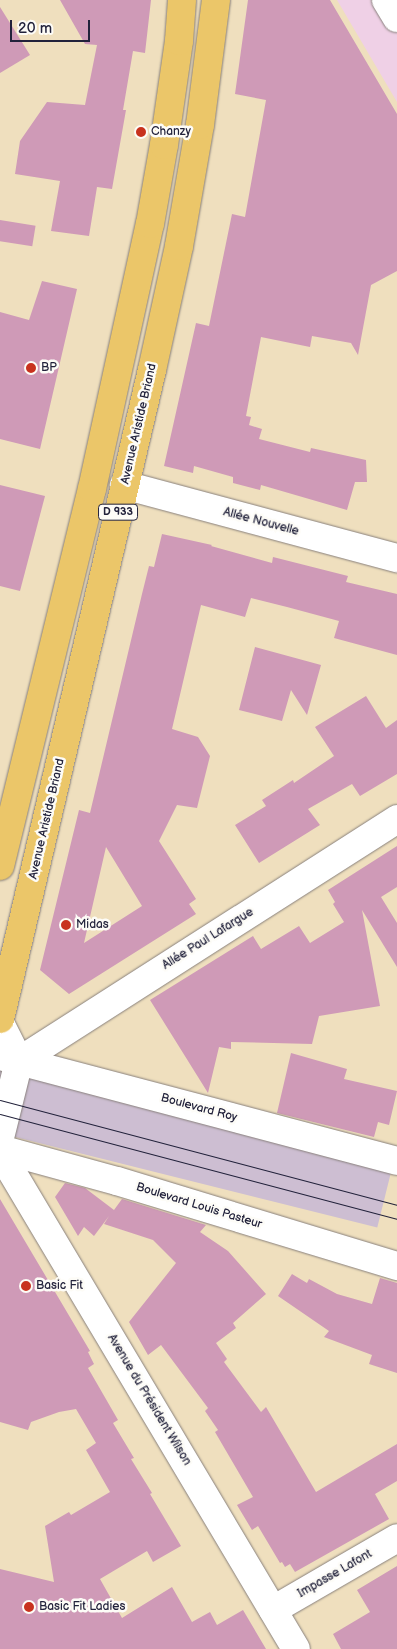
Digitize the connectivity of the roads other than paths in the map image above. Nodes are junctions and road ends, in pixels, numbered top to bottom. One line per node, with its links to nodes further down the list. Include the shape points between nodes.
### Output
1 (182, 0): 8 (main road, D 933, via 164,145 148,234 92,489)
2 (216, 0): 5 (main road, Avenue Aristide Briand / D 933, via 200,125 179,246)
3 (386, 0): 4 (street)
4 (397, 18)
5 (124, 485): 6 (street, Allée Nouvelle); 9 (main road, Avenue Aristide Briand / D 933)
6 (397, 558)
7 (397, 819): 10 (street, Allée Paul Lafargue)
8 (0, 866)
9 (0, 1021): 10 (street)
10 (10, 1058): 11 (street); 13 (street, Boulevard Roy)
11 (0, 1138)
12 (0, 1151): 14 (street, Boulevard Louis Pasteur, via 117,1181); 16 (street, Avenue du Président Wilson)
13 (397, 1161)
14 (397, 1266)
15 (397, 1538): 16 (street, Impasse Lafont)
16 (273, 1610): 17 (street, Avenue du Président Wilson)
17 (296, 1649)

